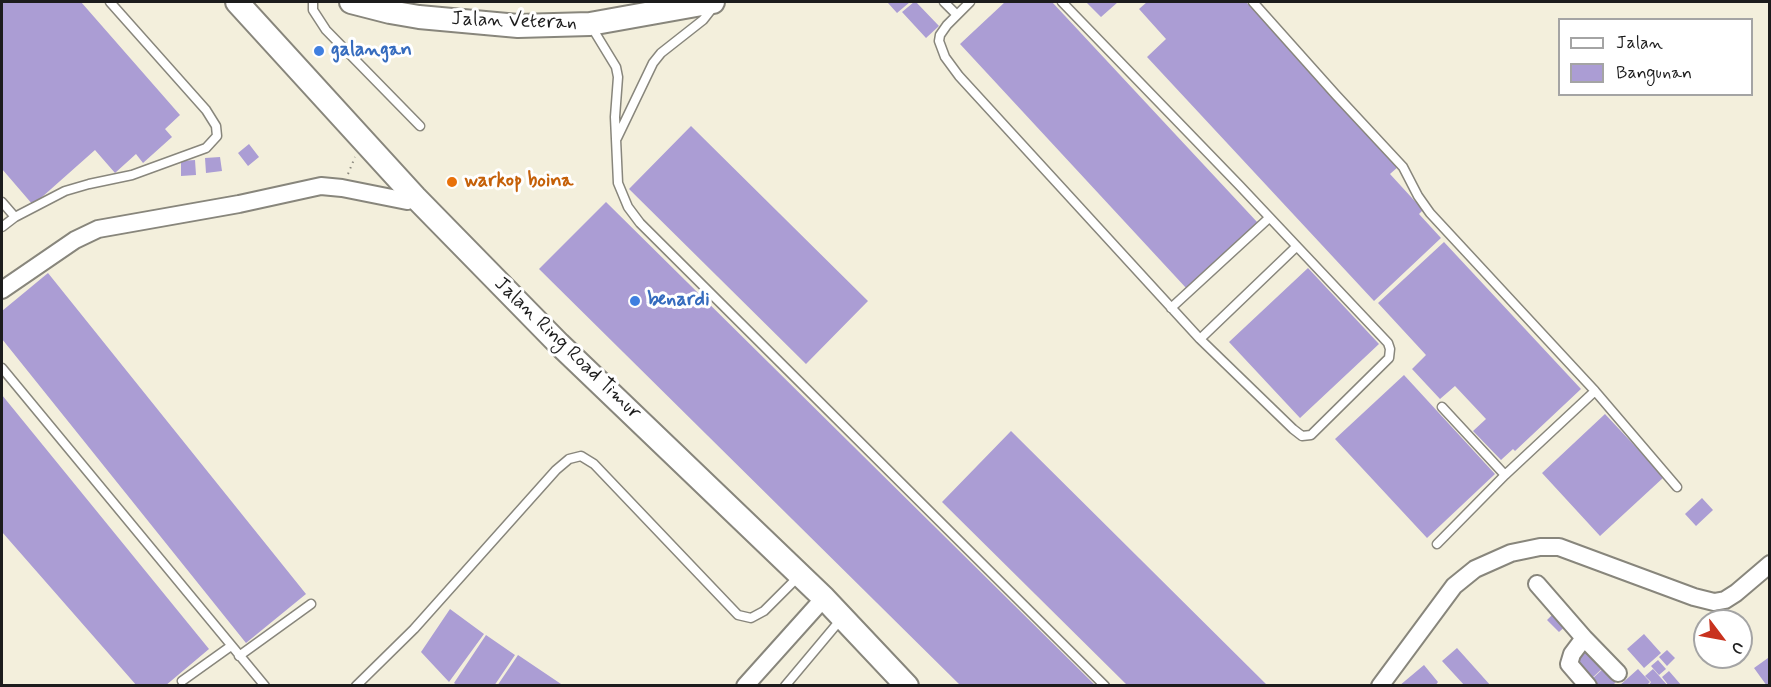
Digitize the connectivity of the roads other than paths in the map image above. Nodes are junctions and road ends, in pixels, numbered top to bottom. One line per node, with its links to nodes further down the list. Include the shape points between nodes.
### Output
1 (110, 2): 16 (lane, via 206,110 217,136 206,148 132,175 65,191)
2 (237, 2): 14 (street, Jalan Ring Road Timur)
3 (313, 2): 12 (lane, via 313,10 326,30)
4 (351, 2): 11 (street, Jalan Veteran, via 454,21 518,26)
5 (715, 2): 11 (street, Jalan Veteran); 13 (lane, via 703,20 661,53)
6 (945, 2): 10 (lane)
7 (970, 2): 10 (lane)
8 (1062, 2): 17 (lane)
9 (1253, 2): 24 (lane, via 1403,166 1430,213)
10 (956, 15): 21 (lane, via 940,35 945,57)
11 (590, 24): 13 (lane, via 612,58 618,77)
12 (420, 126)
13 (616, 141): 45 (lane, via 621,195 640,223)
14 (415, 197): 20 (street, via 407,201 321,186 98,229 65,246); 30 (street, Jalan Ring Road Timur, via 559,344)
15 (2, 202): 16 (lane)
16 (15, 217): 18 (lane)
17 (1269, 218): 19 (lane); 21 (lane)
18 (2, 227)
19 (1296, 247): 22 (lane); 22 (lane, via 1385,339 1390,349 1389,358 1316,431 1307,436 1298,433)
20 (2, 290)
21 (1171, 308): 22 (lane)
22 (1200, 339)
23 (2, 368): 36 (lane)
24 (1595, 391): 26 (lane); 27 (lane)
25 (1442, 407): 26 (lane)
26 (1505, 475): 28 (lane)
27 (1677, 487)
28 (1437, 544)
29 (1770, 564): 46 (street, via 1736,593 1714,602 1559,547 1511,553 1475,569 1454,586)
30 (801, 575): 32 (street, Jalan Ring Road Timur); 41 (lane, via 764,611 751,618 738,615 594,464 581,456 569,459 556,470 414,628)
31 (1537, 584): 35 (street)
32 (824, 598): 34 (street, Jalan Ring Road Timur); 42 (street)
33 (311, 604): 37 (lane)
34 (842, 617): 43 (lane); 44 (street, Jalan Ring Road Timur)
35 (1584, 638): 38 (street); 47 (street, via 1569,664)
36 (231, 646): 37 (lane); 39 (lane)
37 (242, 659): 40 (lane)
38 (1618, 673)
39 (182, 681)
40 (262, 682)
41 (356, 686)
42 (745, 686)
43 (785, 686)
44 (907, 686)
45 (1106, 686)
46 (1380, 686)
47 (1588, 686)

